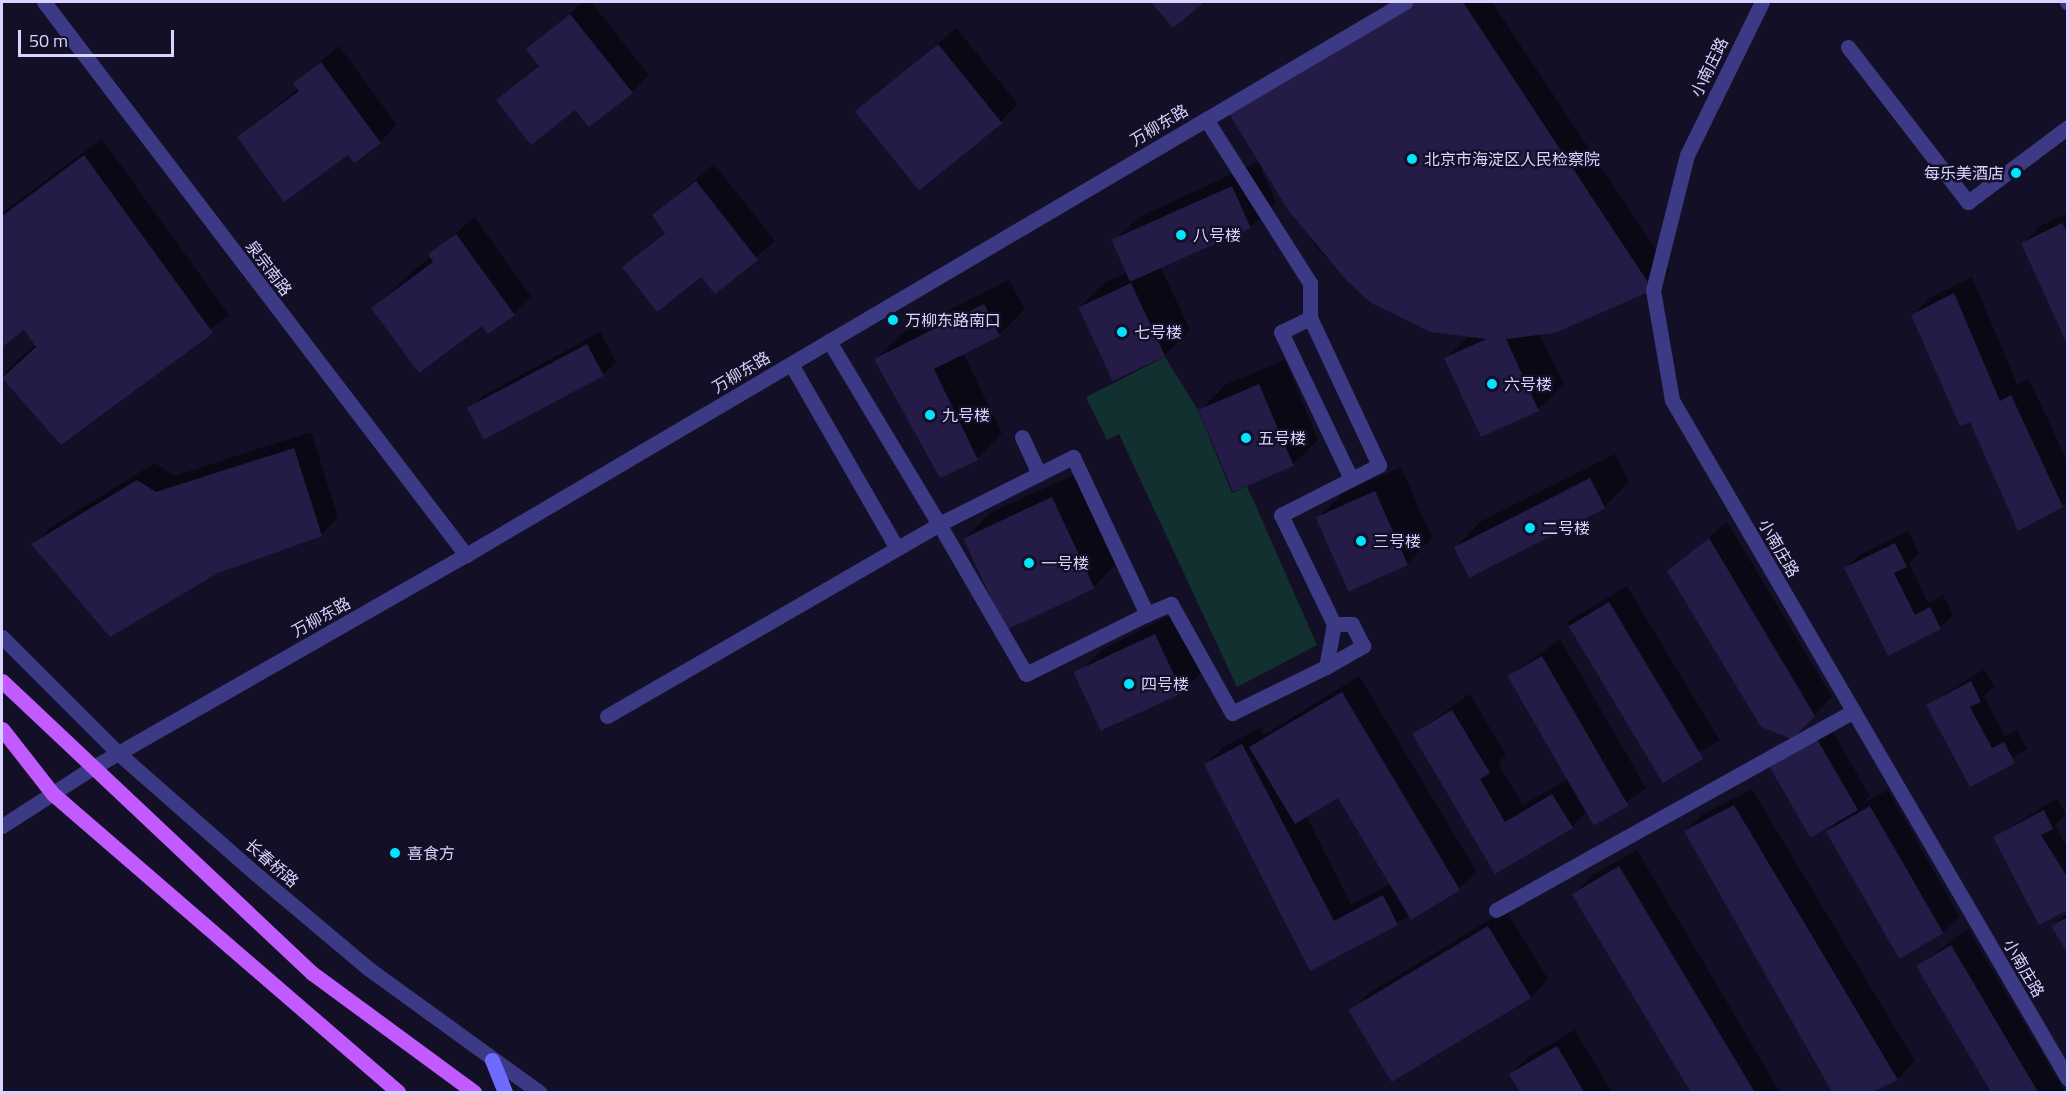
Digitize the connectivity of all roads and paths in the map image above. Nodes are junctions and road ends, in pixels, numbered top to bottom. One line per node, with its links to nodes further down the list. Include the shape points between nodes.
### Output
1 (44, 2): 15 (street, 泉宗南路)
2 (1405, 2): 5 (street, 万柳东路)
3 (1762, 2): 21 (street, 小南庄路, via 1688,155 1653,290 1672,400)
4 (1848, 46): 6 (street, via 1968,202)
5 (1206, 119): 7 (street, via 1310,283); 8 (street, 万柳东路)
6 (2067, 126)
7 (1310, 318): 12 (street, via 1379,465); 12 (street, via 1281,332)
8 (829, 341): 9 (street, 万柳东路); 13 (street)
9 (791, 364): 14 (street); 15 (street, 万柳东路)
10 (1022, 436): 11 (street)
11 (1039, 474): 13 (street); 16 (street, via 1073,457)
12 (1351, 479): 17 (street, via 1281,515)
13 (939, 524): 14 (street); 16 (street, via 1026,674)
14 (897, 548): 22 (street)
15 (466, 555): 24 (street, 万柳东路)
16 (1147, 614): 19 (street, via 1171,604 1232,713)
17 (1334, 624): 19 (street); 19 (street, via 1352,624 1363,646)
18 (2, 637): 24 (street, 长春桥路)
19 (1326, 667)
20 (2, 681): 25 (main road)
21 (1853, 711): 28 (street); 30 (street, 小南庄路)
22 (607, 716)
23 (2, 729): 26 (main road)
24 (117, 752): 25 (street, 万柳东路); 29 (street, 长春桥路, via 369,969)
25 (92, 768): 26 (street, 万柳东路); 32 (main road, via 312,973)
26 (52, 794): 27 (street, 万柳东路); 31 (main road)
27 (2, 826)
28 (1496, 910)
29 (492, 1060): 33 (main road); 34 (street, 长春桥路)
30 (2067, 1079)
31 (398, 1092)
32 (474, 1092)
33 (505, 1092)
34 (539, 1092)

